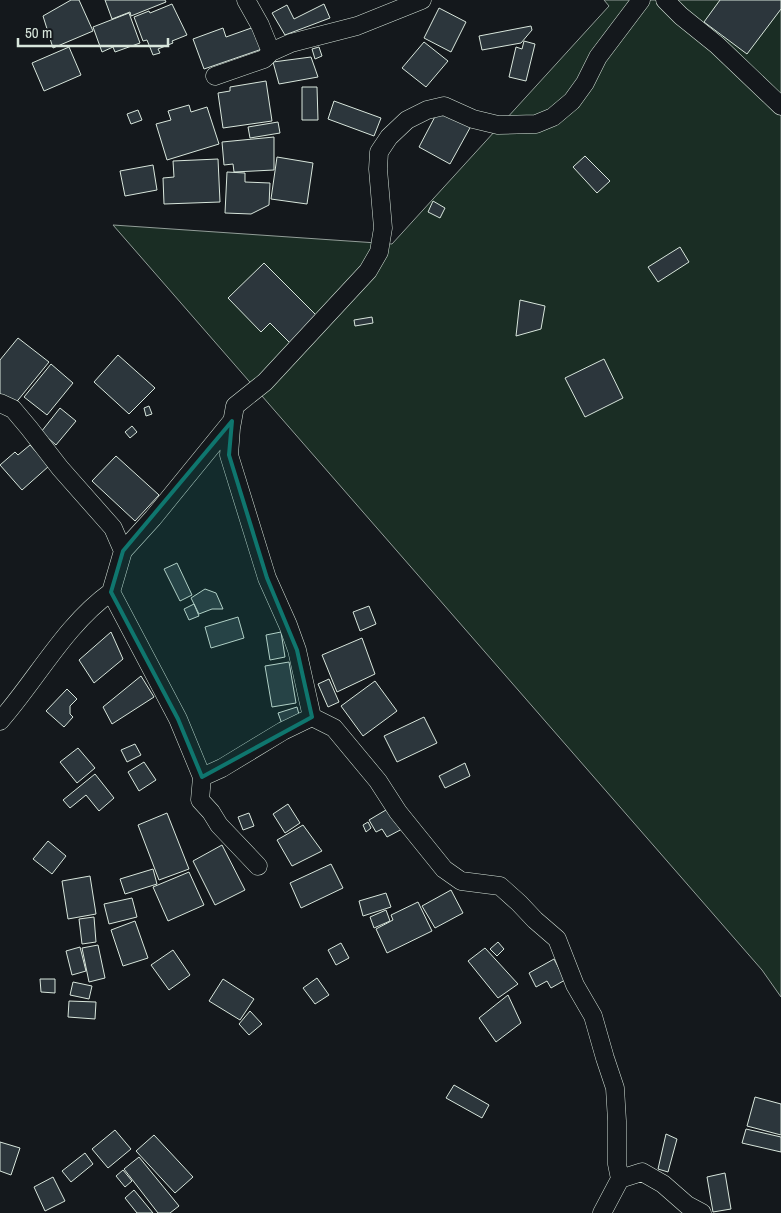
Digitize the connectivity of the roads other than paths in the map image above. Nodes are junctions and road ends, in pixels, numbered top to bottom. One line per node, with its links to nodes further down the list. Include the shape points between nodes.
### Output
1 (246, 0): 5 (street)
2 (422, 0): 5 (street, via 357,26 291,43)
3 (641, 0): 9 (street, via 598,57 572,101 553,117 536,124 498,125 473,119 444,106 407,120 389,137 379,152 382,228 379,252 368,271 265,382 235,406)
4 (664, 0): 7 (street)
5 (271, 52): 6 (street, via 264,59)
6 (215, 76)
7 (781, 106)
8 (0, 403): 10 (street, via 13,409 113,528)
9 (232, 421): 10 (street); 12 (street, via 229,455 267,578 297,650)
10 (123, 550): 11 (street)
11 (111, 592): 13 (street, via 94,604); 14 (street, via 178,720)
12 (312, 717): 14 (street); 16 (street, via 334,728 444,870 461,881 500,886 557,938 575,985 593,1016 615,1088)
13 (0, 720)
14 (202, 777): 15 (street, via 200,800)
15 (258, 866)
16 (620, 1180): 17 (street); 18 (street, via 642,1172)
17 (602, 1213)
18 (702, 1213)

